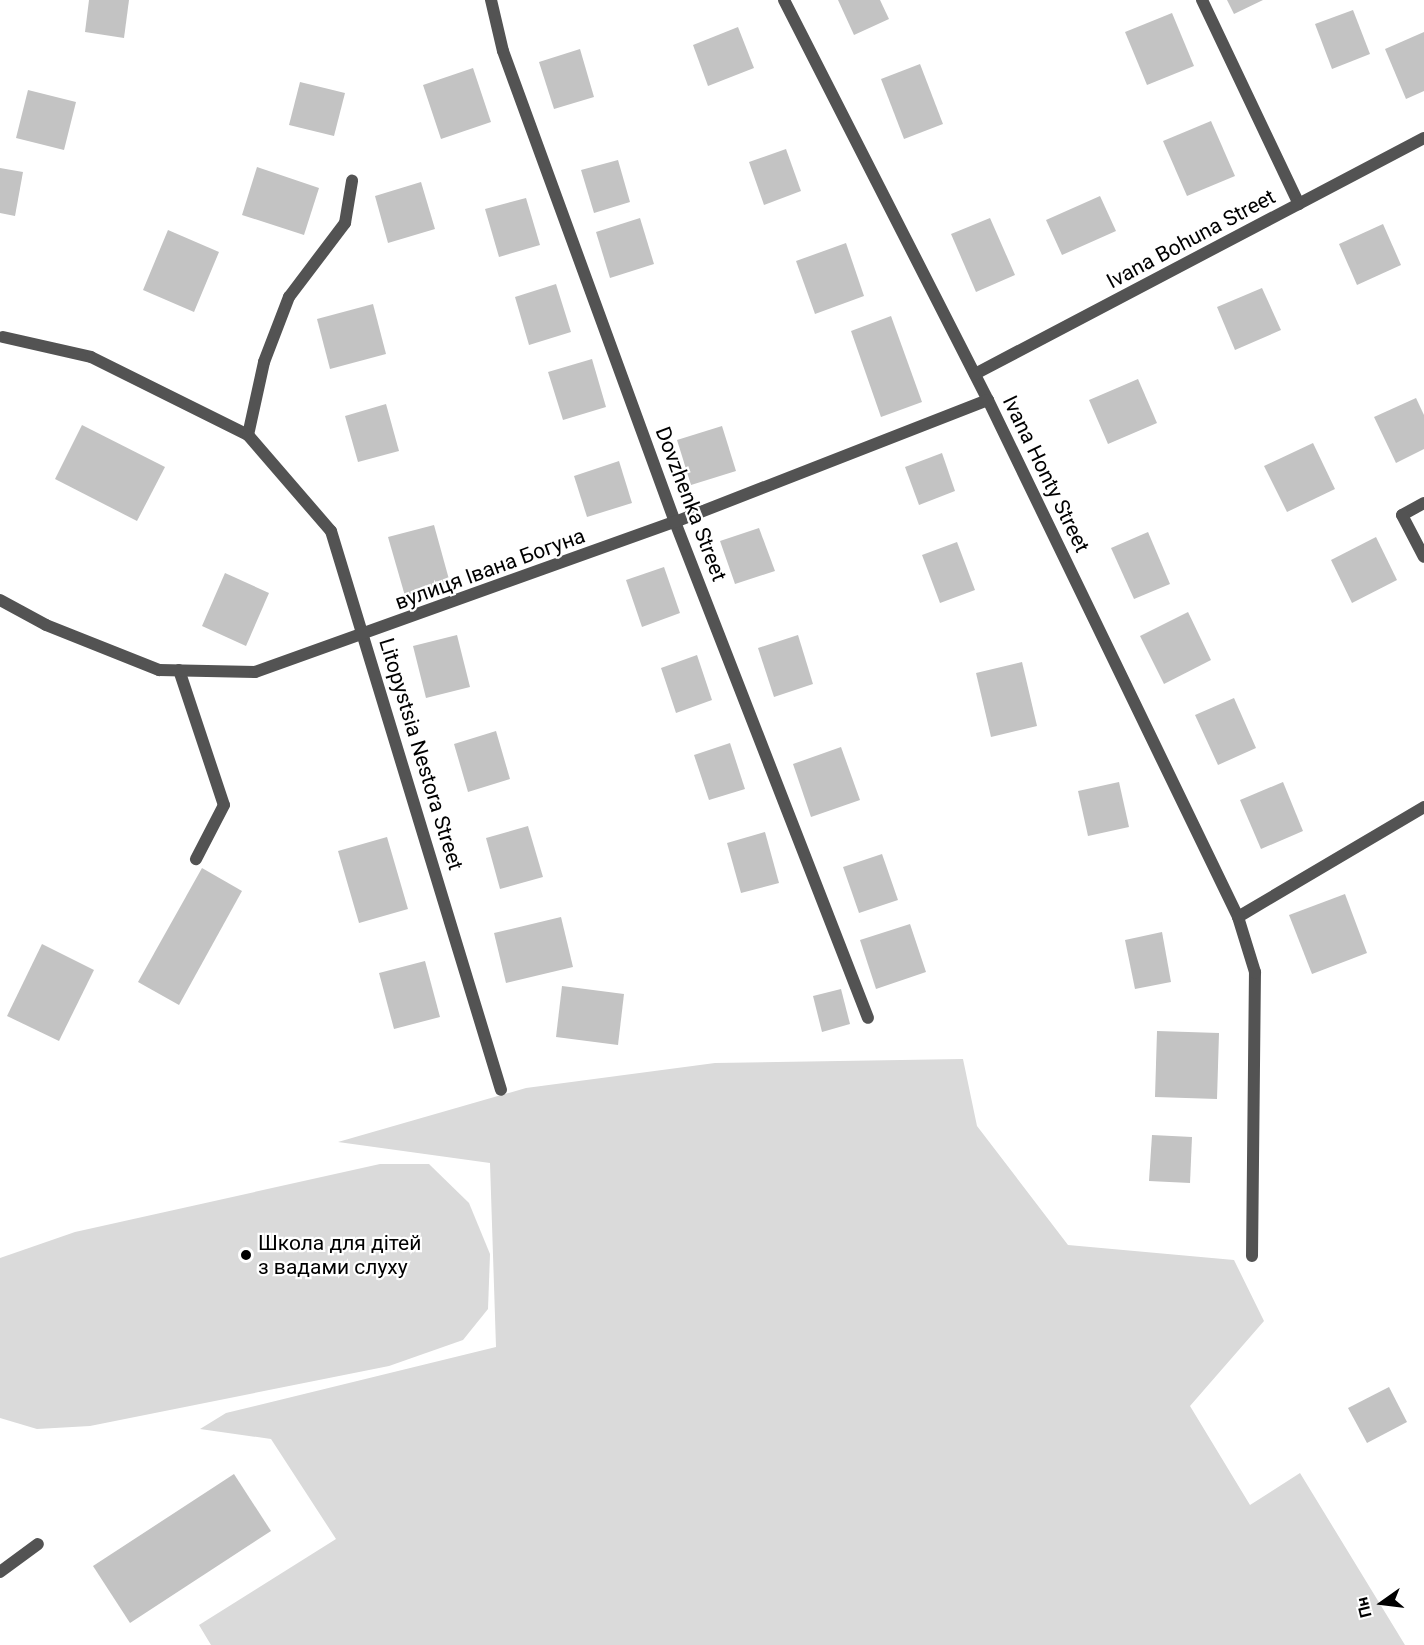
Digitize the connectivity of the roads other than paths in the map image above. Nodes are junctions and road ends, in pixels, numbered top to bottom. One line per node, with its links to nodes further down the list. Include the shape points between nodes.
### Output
1 (491, 0): 12 (street, Dovzhenka Street, via 503,51)
2 (784, 0): 8 (street, Ivana Honty Street)
3 (1202, 0): 6 (street)
4 (1424, 138): 6 (street, Ivana Bohuna Street)
5 (352, 181): 10 (street, via 345,223 289,297 264,362)
6 (1299, 204): 8 (street, Ivana Bohuna Street)
7 (3, 337): 10 (street, Litopystsia Nestora Street, via 91,357)
8 (975, 374): 9 (street, Ivana Honty Street)
9 (988, 400): 12 (street, вулиця Івана Богуна); 19 (street, Ivana Honty Street)
10 (248, 435): 15 (street, Litopystsia Nestora Street, via 331,531)
11 (1424, 503): 13 (street, via 1402,515)
12 (675, 522): 15 (street, вулиця Івана Богуна); 20 (street, Dovzhenka Street)
13 (1424, 557)
14 (0, 600): 16 (street, вулиця Івана Богуна, via 46,625 159,670)
15 (366, 636): 16 (street, вулиця Івана Богуна, via 255,672); 21 (street, Litopystsia Nestora Street)
16 (179, 670): 18 (street, via 224,805)
17 (1424, 807): 19 (street)
18 (196, 859)
19 (1238, 917): 22 (street, Ivana Honty Street, via 1255,972)
20 (868, 1018)
21 (501, 1090)
22 (1252, 1256)
23 (38, 1544): 24 (street)
24 (0, 1572)

